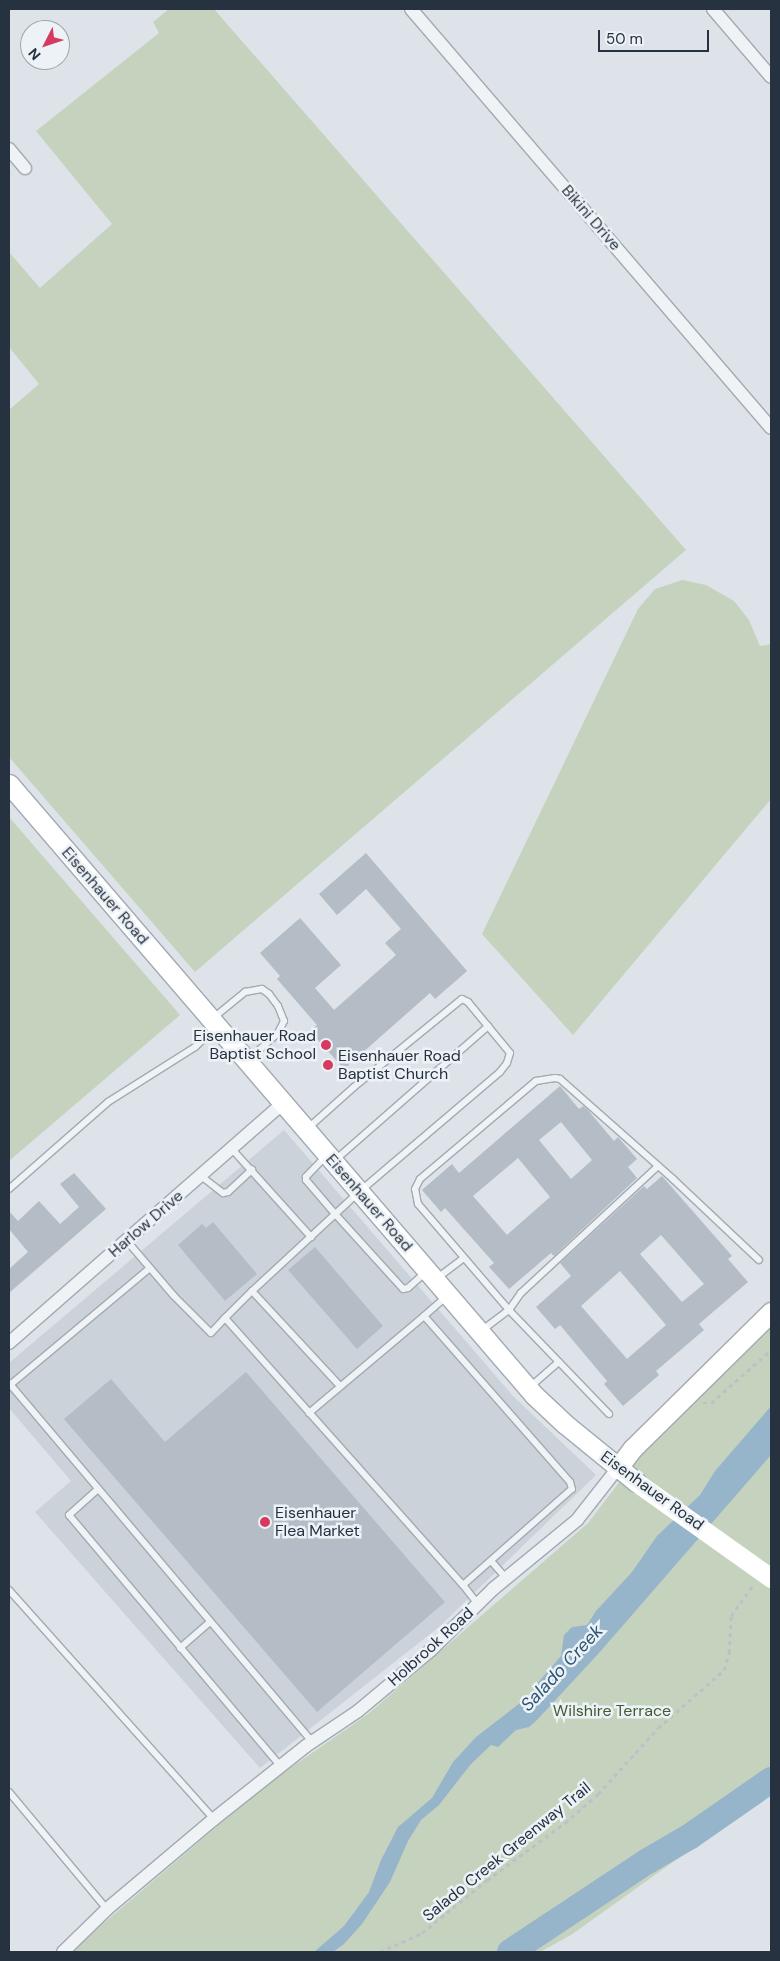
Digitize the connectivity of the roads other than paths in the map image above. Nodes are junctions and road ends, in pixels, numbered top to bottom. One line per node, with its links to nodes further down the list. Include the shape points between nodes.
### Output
1 (412, 9): 6 (street, Bikini Drive)
2 (713, 9): 3 (street)
3 (771, 77)
4 (9, 149): 5 (street)
5 (25, 168)
6 (771, 428)
7 (9, 784): 8 (main road, Eisenhauer Road)
8 (214, 1023): 10 (main road, Eisenhauer Road); 10 (lane, via 244,992 262,989 269,994 284,1021 278,1033); 18 (lane, via 195,1047 108,1102)
9 (488, 1026): 12 (lane, via 462,999); 14 (lane); 19 (lane, via 510,1053 507,1063)
10 (246, 1061): 11 (main road, Eisenhauer Road)
11 (283, 1103): 12 (main road, Eisenhauer Road); 13 (street, Harlow Drive)
12 (306, 1130): 14 (main road, Eisenhauer Road)
13 (231, 1148): 16 (lane); 17 (street, Harlow Drive)
14 (330, 1158): 19 (main road, Eisenhauer Road); 20 (lane, via 306,1180)
15 (658, 1166): 23 (lane, via 560,1079 536,1081 420,1179 415,1189 418,1204); 24 (lane); 29 (lane, via 521,1293)
16 (252, 1170): 17 (lane, via 223,1193); 21 (lane)
17 (201, 1176): 22 (street, Harlow Drive)
18 (9, 1189)
19 (359, 1192): 20 (lane); 26 (main road, Eisenhauer Road)
20 (336, 1215): 21 (lane); 26 (lane, via 403,1289)
21 (311, 1237): 27 (lane)
22 (127, 1242): 25 (lane); 34 (street, Harlow Drive)
23 (464, 1258): 26 (lane); 29 (lane)
24 (759, 1260)
25 (150, 1268): 32 (lane, via 211,1333); 36 (lane)
26 (431, 1276): 28 (main road, Eisenhauer Road)
27 (252, 1291): 32 (lane); 37 (lane)
28 (448, 1295): 31 (lane); 33 (main road, Eisenhauer Road)
29 (509, 1310): 33 (lane); 35 (lane)
30 (771, 1312): 41 (main road, Holbrook Road, via 633,1448)
31 (424, 1316): 37 (lane); 43 (lane, via 570,1482 572,1489)
32 (225, 1318): 39 (lane)
33 (480, 1332): 38 (main road, Eisenhauer Road)
34 (9, 1343)
35 (559, 1362): 38 (lane); 40 (lane)
36 (10, 1384): 42 (lane)
37 (340, 1386): 39 (lane)
38 (529, 1388): 41 (main road, Eisenhauer Road)
39 (309, 1413): 46 (lane)
40 (609, 1414)
41 (618, 1469): 44 (street, Holbrook Road, via 577,1520); 45 (main road, Eisenhauer Road, bridge)
42 (98, 1489): 49 (lane); 50 (lane, via 69,1515)
43 (492, 1562): 44 (lane); 46 (lane)
44 (506, 1578): 48 (street, Holbrook Road)
45 (764, 1580)
46 (463, 1585): 48 (lane)
47 (9, 1590): 54 (lane)
48 (478, 1604): 51 (street, Holbrook Road, via 431,1650 358,1711)
49 (210, 1622): 50 (lane); 51 (lane)
50 (180, 1648): 52 (lane)
51 (312, 1742): 52 (street, Holbrook Road)
52 (280, 1766): 54 (street, Holbrook Road)
53 (9, 1792): 55 (lane)
54 (214, 1819): 55 (street, Holbrook Road)
55 (107, 1909): 56 (street, Holbrook Road)
56 (63, 1952)

